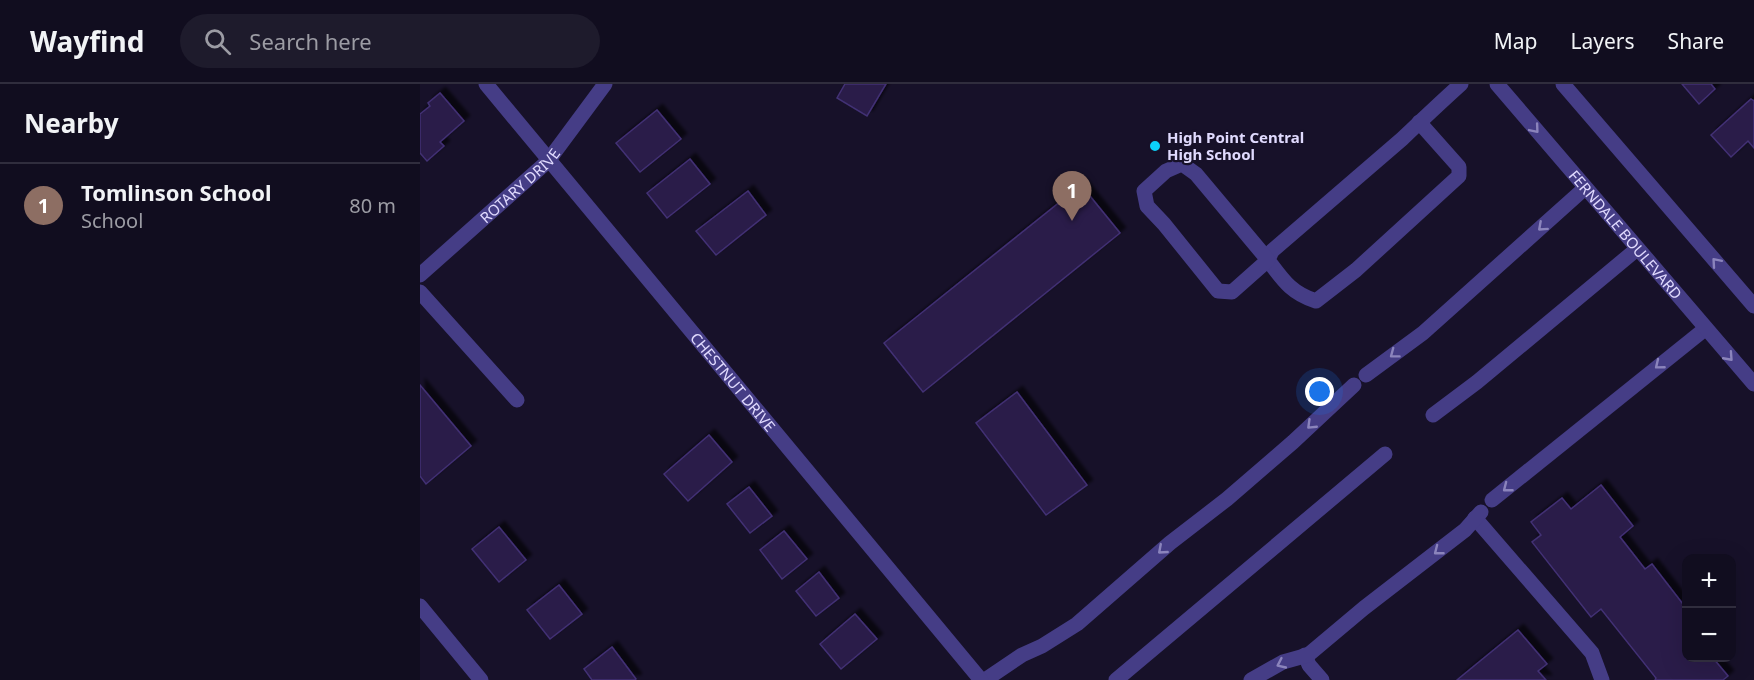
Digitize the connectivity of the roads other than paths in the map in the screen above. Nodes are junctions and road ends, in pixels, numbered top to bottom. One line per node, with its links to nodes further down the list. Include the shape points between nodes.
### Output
1 (486, 84): 7 (street, CHESTNUT DRIVE)
2 (605, 84): 7 (street, ROTARY DRIVE)
3 (1461, 84): 6 (street)
4 (1497, 84): 8 (street, FERNDALE BOULEVARD, one-way to 8)
5 (1563, 84): 13 (street, one-way to 5)
6 (1419, 122): 10 (street, via 1272,251); 10 (street, via 1460,167 1459,176 1316,301 1287,286)
7 (548, 161): 11 (street, ROTARY DRIVE); 25 (street, CHESTNUT DRIVE)
8 (1585, 188): 9 (street, FERNDALE BOULEVARD); 15 (street, one-way to 15, via 1423,333)
9 (1637, 249): 14 (street, FERNDALE BOULEVARD); 19 (street)
10 (1268, 260): 10 (street, via 1197,174 1182,164 1166,171 1144,191 1147,206 1218,291 1232,292)
11 (420, 274)
12 (420, 292): 18 (street)
13 (1754, 306)
14 (1705, 329): 16 (street, FERNDALE BOULEVARD, one-way to 16); 21 (street, one-way to 21)
15 (1366, 375)
16 (1754, 384)
17 (1354, 385): 25 (street, one-way to 25, via 1227,499 1077,624)
18 (517, 400)
19 (1433, 416)
20 (1385, 454): 26 (street)
21 (1492, 500)
22 (420, 606): 24 (street)
23 (1305, 655): 27 (street, one-way to 27); 28 (street); 29 (street, one-way to 23, via 1592,653 1478,515 1465,530)
24 (481, 680)
25 (983, 680)
26 (1116, 680)
27 (1251, 680)
28 (1322, 680)
29 (1602, 680)

